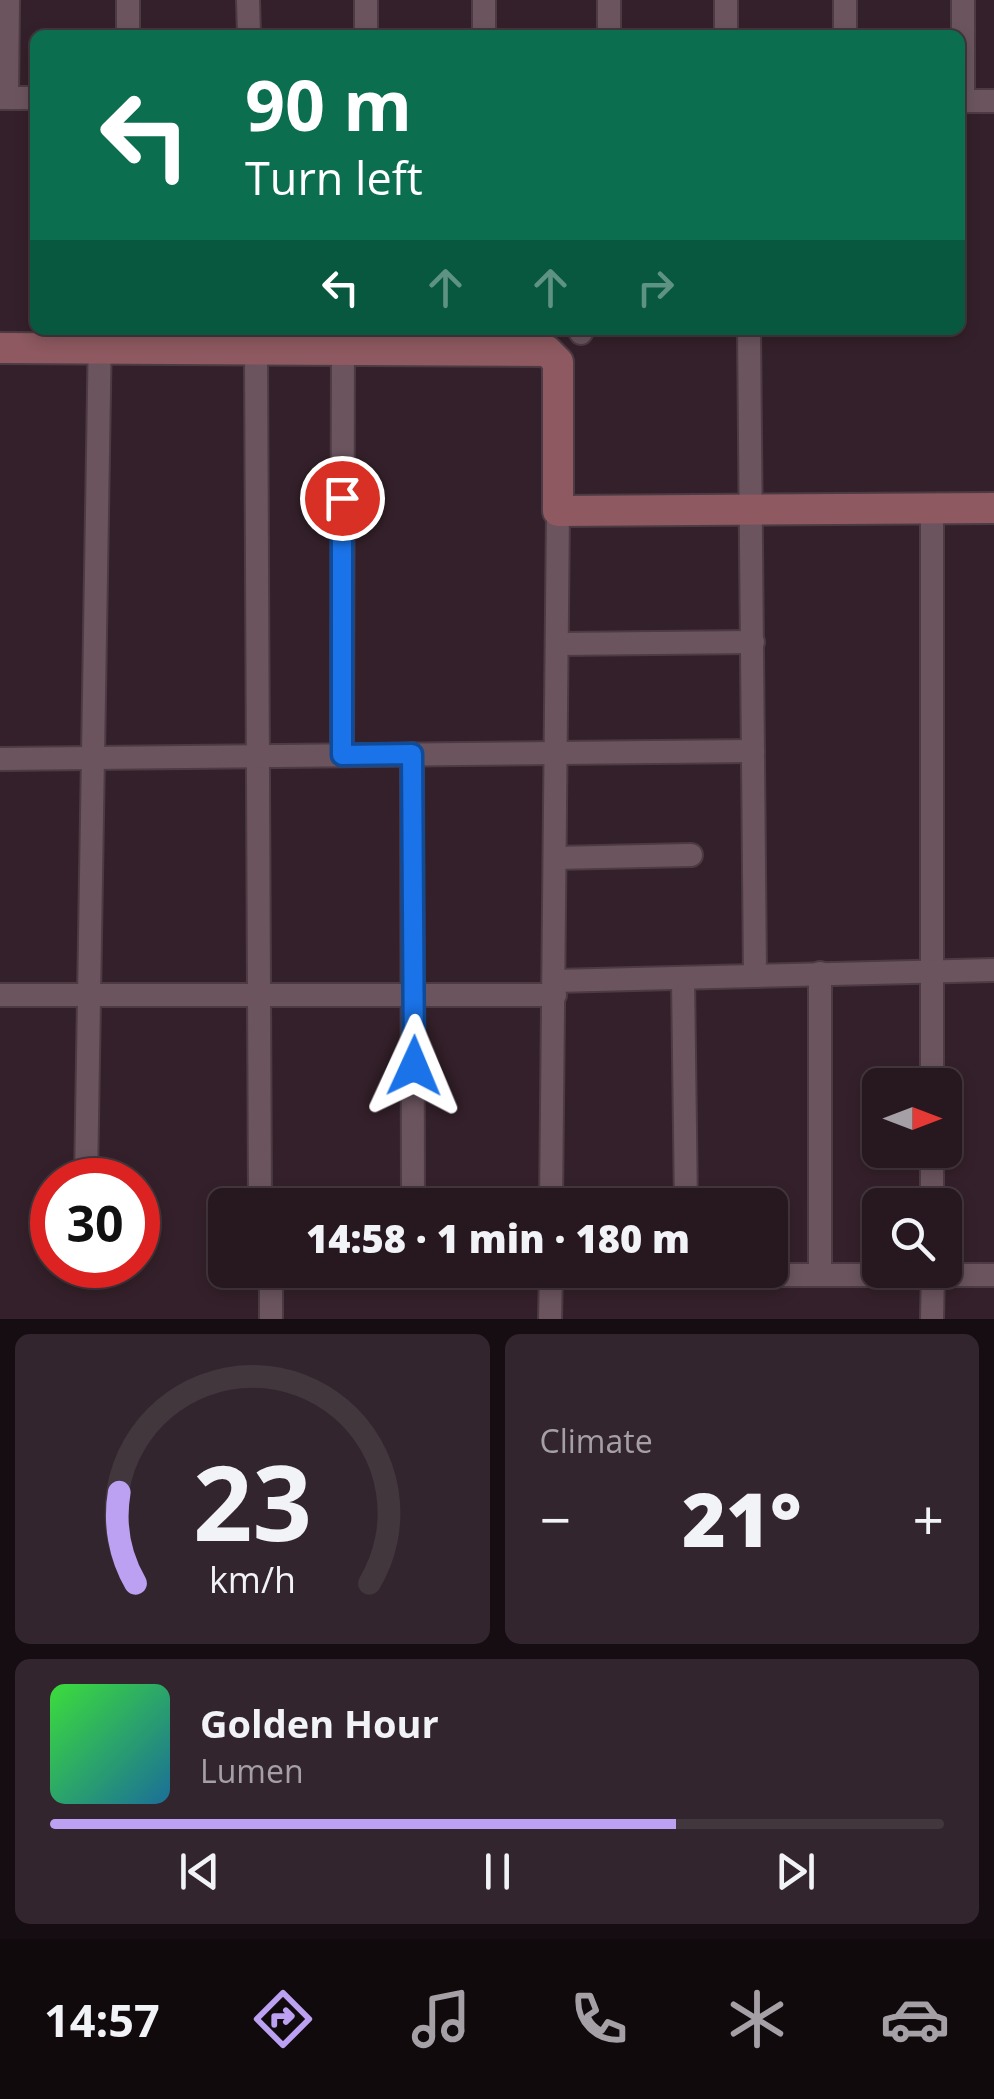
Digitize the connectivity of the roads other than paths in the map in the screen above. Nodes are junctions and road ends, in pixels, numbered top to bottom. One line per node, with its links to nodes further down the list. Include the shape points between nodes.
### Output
1 (8, 0): 18 (street)
2 (128, 0): 10 (street)
3 (248, 0): 11 (street)
4 (366, 0): 12 (street)
5 (484, 0): 13 (street)
6 (609, 0): 14 (street)
7 (726, 0): 15 (street)
8 (845, 0): 16 (street)
9 (963, 0): 17 (street)
10 (128, 30)
11 (248, 30)
12 (366, 30)
13 (484, 30)
14 (609, 30)
15 (726, 30)
16 (845, 30)
17 (963, 30)
18 (4, 98): 19 (street)
19 (30, 98)
20 (965, 100): 21 (street)
21 (994, 101)
22 (750, 335): 29 (street)
23 (100, 340): 25 (street); 26 (street); 38 (street)
24 (342, 341): 25 (street); 30 (street, via 554,354); 35 (street)
25 (239, 344): 37 (street)
26 (0, 348)
27 (932, 508): 28 (street); 29 (street); 42 (street)
28 (994, 508)
29 (752, 510): 30 (street); 31 (street)
30 (558, 511): 32 (street)
31 (753, 642): 32 (street); 33 (street)
32 (558, 644): 36 (street)
33 (753, 751): 36 (street); 45 (street)
34 (412, 754): 35 (street); 36 (street); 51 (street)
35 (342, 755): 37 (street)
36 (556, 755): 41 (street)
37 (258, 756): 38 (street); 49 (street)
38 (93, 758): 39 (street); 50 (street)
39 (0, 759)
40 (691, 855): 41 (street)
41 (556, 858): 47 (street)
42 (932, 970): 43 (street); 44 (street); 52 (street)
43 (994, 970)
44 (820, 974): 45 (street); 59 (street)
45 (755, 976): 46 (street)
46 (683, 978): 47 (street); 57 (street)
47 (555, 988): 51 (street); 56 (street)
48 (0, 995): 50 (street)
49 (259, 995): 50 (street); 51 (street); 54 (street)
50 (89, 996): 53 (street)
51 (415, 996): 55 (street)
52 (932, 1068)
53 (86, 1158)
54 (260, 1188)
55 (413, 1188)
56 (552, 1188)
57 (686, 1188)
58 (788, 1274): 59 (street)
59 (820, 1274): 60 (street)
60 (862, 1274)
61 (962, 1274): 62 (street)
62 (994, 1275)
63 (272, 1288): 66 (street)
64 (551, 1288): 67 (street)
65 (933, 1288): 68 (street)
66 (271, 1319)
67 (550, 1319)
68 (932, 1319)

